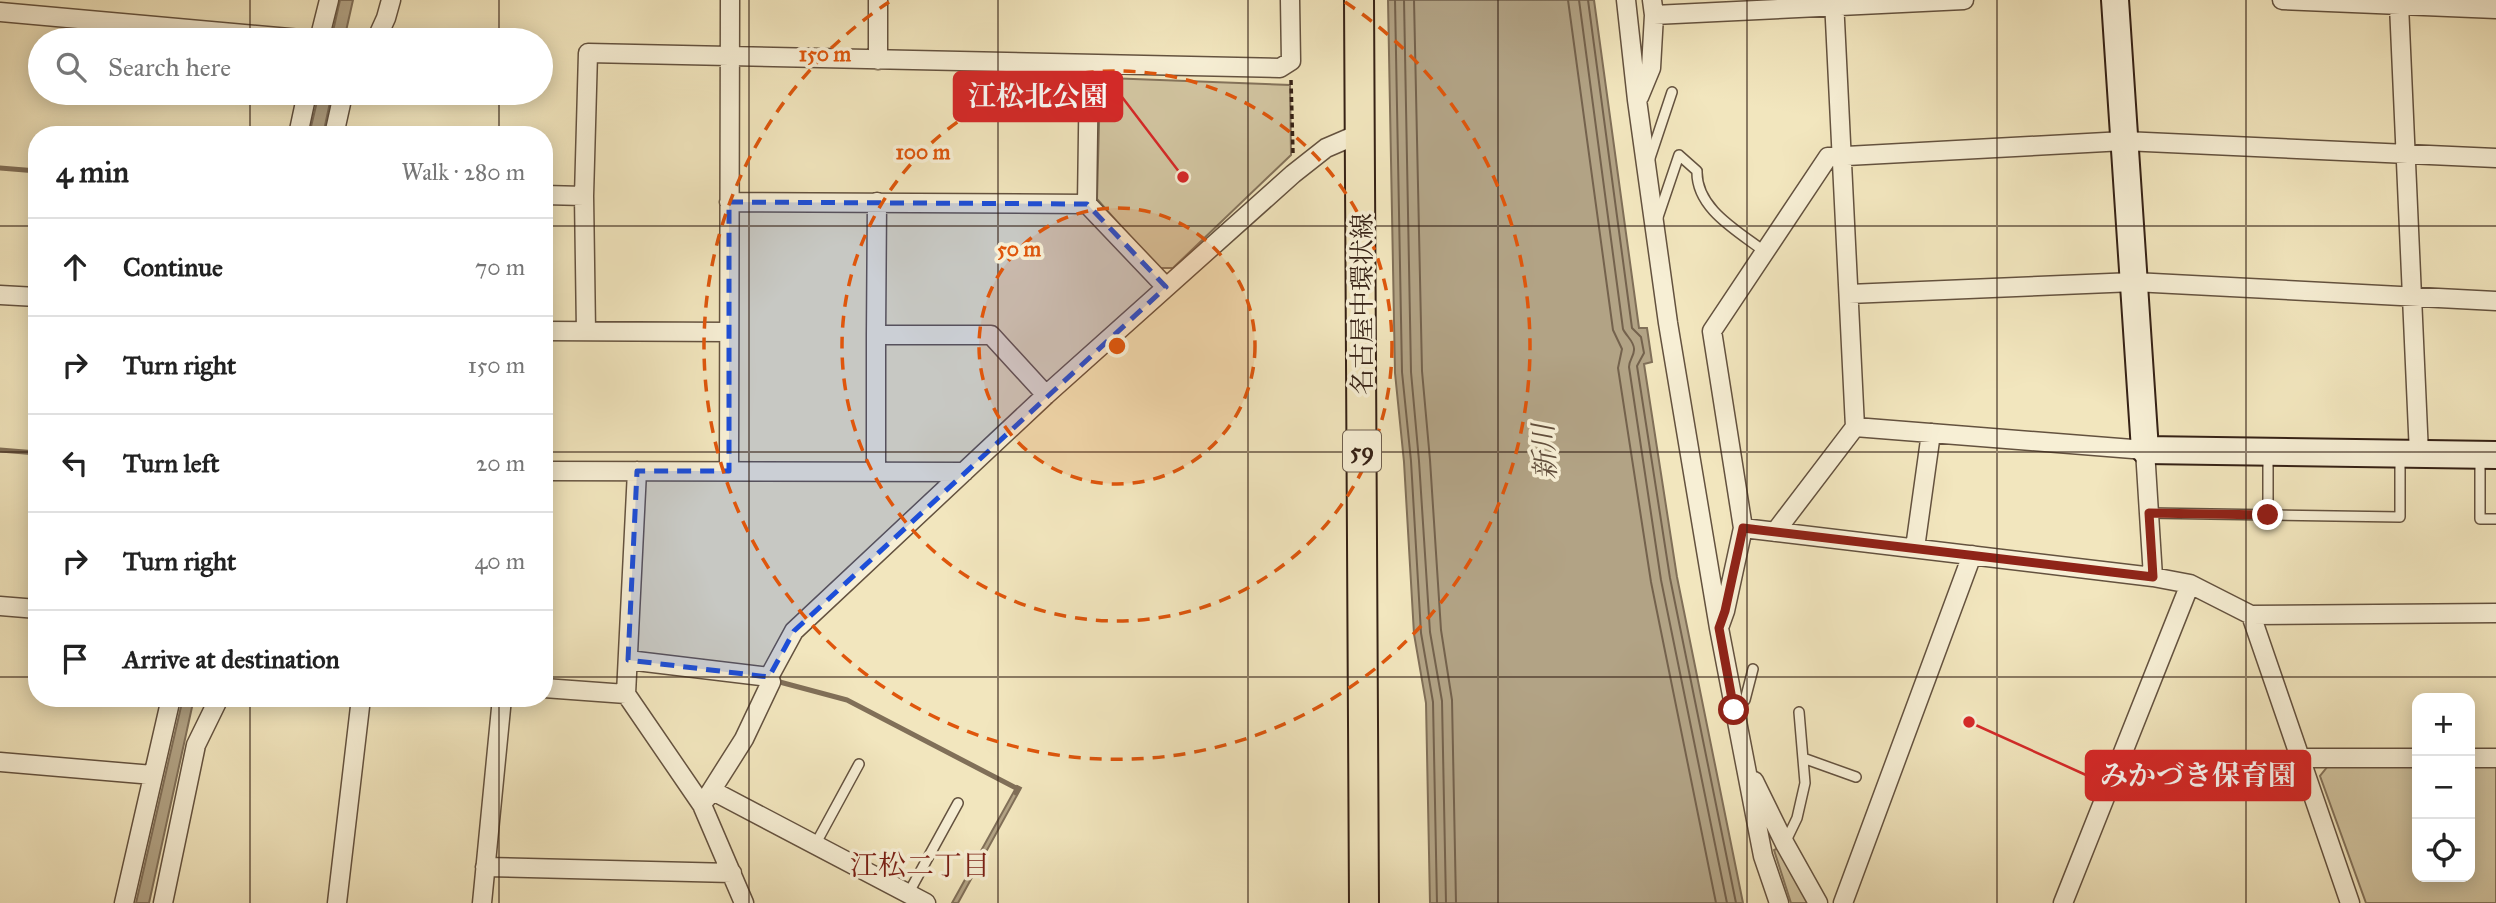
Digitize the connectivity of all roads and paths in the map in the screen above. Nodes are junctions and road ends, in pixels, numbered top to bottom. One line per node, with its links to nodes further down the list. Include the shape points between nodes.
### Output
1 (329, 0): 17 (street)
2 (391, 0): 18 (street)
3 (730, 0): 19 (street)
4 (878, 0): 20 (street)
5 (1290, 0): 21 (street)
6 (1359, 0): 29 (main road, 名古屋中環状線 / 59)
7 (1626, 0): 24 (street)
8 (1965, 0): 11 (street)
9 (2115, 0): 30 (street)
10 (2283, 0): 12 (street)
11 (1834, 3): 13 (street); 32 (street)
12 (2399, 5): 14 (street); 31 (street)
13 (1653, 8): 24 (street, via 1651,68)
14 (2496, 9)
15 (0, 12): 16 (street)
16 (178, 28)
17 (322, 28)
18 (381, 28)
19 (730, 56): 20 (street); 37 (street, via 588,53); 38 (street)
20 (878, 60): 22 (street)
21 (1291, 61): 22 (street, via 1280,68); 35 (path)
22 (1089, 64): 40 (street)
23 (1672, 92): 34 (lane)
24 (1637, 100): 34 (street)
25 (304, 105): 27 (street)
26 (341, 105): 28 (street)
27 (300, 126)
28 (336, 126)
29 (1361, 133): 35 (street, via 1326,148); 114 (main road, 名古屋中環状線 / 59)
30 (2124, 141): 31 (street); 32 (street); 43 (street)
31 (2406, 154): 33 (street); 47 (street)
32 (1842, 156): 42 (street, via 1828,157); 45 (street)
33 (2496, 158)
34 (1647, 169): 41 (street)
35 (1293, 174): 44 (street)
36 (553, 195): 37 (street)
37 (584, 196): 51 (street)
38 (729, 202): 39 (street); 52 (street)
39 (877, 202): 40 (street); 53 (street)
40 (1087, 204): 44 (street)
41 (1654, 225): 42 (lane, via 1679,155 1697,171 1696,186 1706,205); 79 (street)
42 (1765, 253): 69 (street, via 1712,331)
43 (2134, 282): 45 (street); 47 (street); 57 (street)
44 (1166, 287): 54 (street)
45 (1849, 294): 55 (street)
46 (0, 295): 48 (street)
47 (2412, 296): 49 (street); 59 (street)
48 (28, 297)
49 (2496, 301)
50 (553, 331): 51 (street)
51 (586, 331): 52 (street)
52 (729, 332): 63 (street)
53 (876, 335): 54 (street, via 991,335); 64 (street)
54 (1046, 395): 65 (street)
55 (1855, 427): 56 (street); 70 (street)
56 (1931, 433): 57 (street); 71 (street)
57 (2145, 450): 58 (street); 66 (street)
58 (2268, 452): 59 (street); 67 (lane)
59 (2410, 454): 60 (street); 67 (lane, via 2400,517)
60 (2488, 455): 68 (lane, via 2480,519)
61 (553, 471): 62 (street)
62 (637, 471): 63 (street); 80 (street)
63 (729, 471): 64 (street)
64 (876, 472): 65 (street)
65 (964, 472): 82 (street, via 794,631)
66 (2149, 513): 67 (lane); 73 (street)
67 (2268, 515)
68 (2496, 519)
69 (1743, 528): 70 (street); 79 (street)
70 (1775, 532): 71 (street)
71 (1915, 548): 72 (street)
72 (1972, 555): 73 (street); 117 (street)
73 (2153, 577): 74 (street)
74 (2190, 584): 78 (street); 118 (street)
75 (0, 606): 76 (street)
76 (28, 608)
77 (2496, 613): 78 (street)
78 (2251, 615): 92 (street)
79 (1719, 628): 89 (street)
80 (628, 660): 82 (street); 84 (street)
81 (1753, 669): 89 (lane, via 1745,701)
82 (769, 677): 101 (street, via 771,682 744,739)
83 (553, 689): 84 (street)
84 (626, 694): 101 (street)
85 (169, 707): 99 (street)
86 (215, 707): 109 (street, via 196,745)
87 (360, 707): 110 (street)
88 (501, 707): 105 (street)
89 (1734, 710): 96 (street)
90 (1799, 712): 91 (lane)
91 (1803, 758): 100 (lane); 103 (lane, via 1805,783)
92 (2300, 758): 93 (street); 119 (street)
93 (2412, 758)
94 (2475, 758): 95 (street)
95 (2496, 758)
96 (1743, 759): 103 (street); 115 (street, via 1763,856)
97 (0, 762): 99 (street)
98 (859, 764): 104 (lane)
99 (153, 775): 108 (street)
100 (1856, 777)
101 (707, 798): 104 (street); 106 (street)
102 (958, 803): 107 (lane)
103 (1785, 844): 116 (street)
104 (816, 845): 107 (street)
105 (485, 867): 106 (street); 111 (street)
106 (732, 873): 112 (street)
107 (908, 894): 113 (street)
108 (124, 903)
109 (163, 903)
110 (337, 903)
111 (482, 903)
112 (744, 903)
113 (926, 903)
114 (1364, 903)
115 (1779, 903)
116 (1818, 903)
117 (1843, 903)
118 (2063, 903)
119 (2350, 903)

